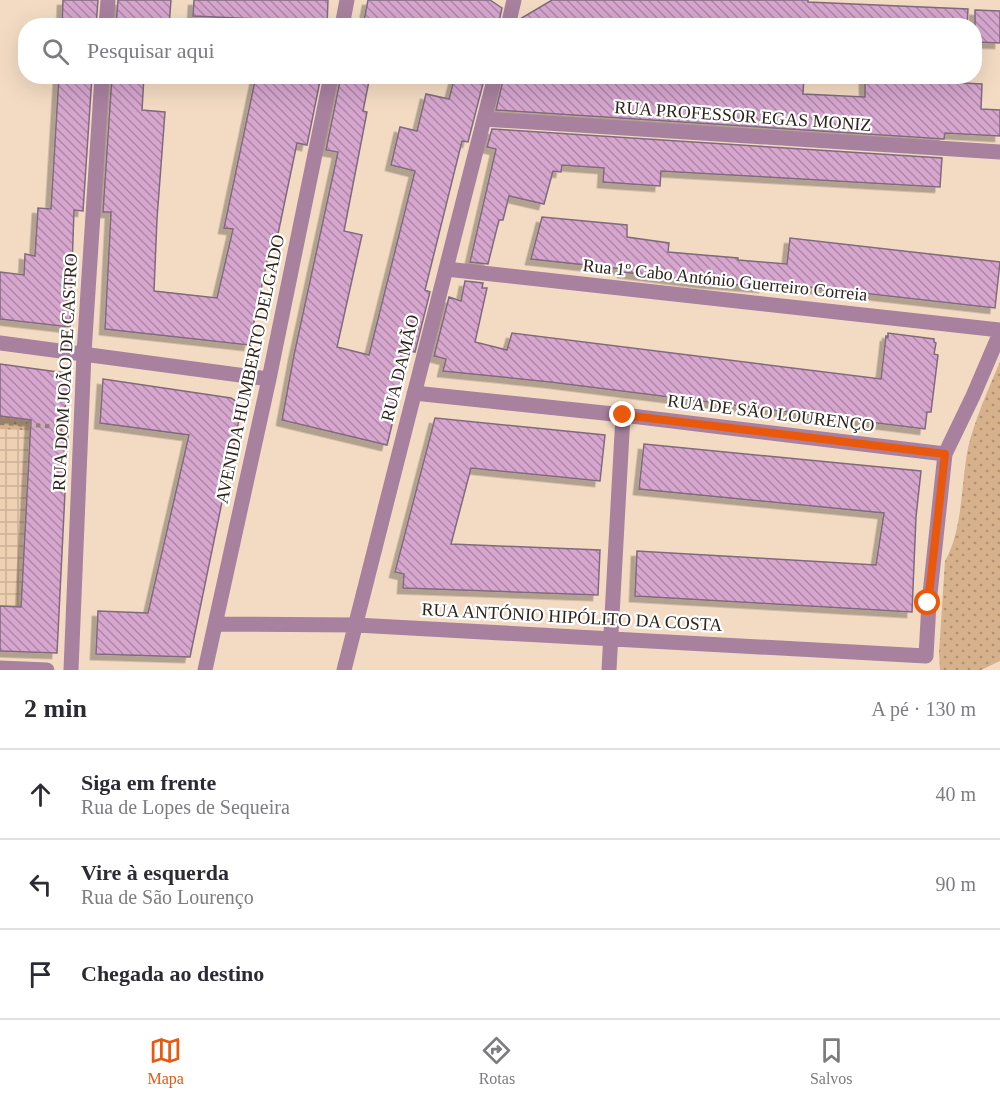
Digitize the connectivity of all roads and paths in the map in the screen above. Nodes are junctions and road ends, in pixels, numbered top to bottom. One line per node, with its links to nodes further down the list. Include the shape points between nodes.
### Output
1 (108, 0): 4 (street)
2 (347, 0): 5 (street)
3 (514, 0): 6 (street)
4 (107, 18)
5 (344, 18)
6 (510, 18)
7 (101, 84): 15 (street, RUA DOM JOÃO DE CASTRO)
8 (329, 84): 16 (street, AVENIDA HUMBERTO DELGADO)
9 (493, 84): 10 (street, RUA DAMÃO)
10 (484, 119): 11 (street, RUA PROFESSOR EGAS MONIZ); 12 (street, RUA DAMÃO)
11 (1000, 152)
12 (446, 269): 13 (street, Rua 1º Cabo António Guerreiro Correia); 17 (street, RUA DAMÃO)
13 (1000, 332): 21 (street)
14 (0, 343): 15 (street)
15 (84, 353): 16 (street); 27 (street, RUA DOM JOÃO DE CASTRO)
16 (269, 379): 22 (street, AVENIDA HUMBERTO DELGADO)
17 (414, 393): 18 (street, RUA DE SÃO LOURENÇO); 23 (street, RUA DAMÃO)
18 (623, 415): 21 (street, RUA DE SÃO LOURENÇO); 24 (street)
19 (0, 423): 20 (path)
20 (69, 427)
21 (945, 454): 24 (street, RUA ANTÓNIO HIPÓLITO DA COSTA, via 926,656)
22 (215, 624): 23 (street, RUA ANTÓNIO HIPÓLITO DA COSTA); 29 (street, AVENIDA HUMBERTO DELGADO)
23 (356, 625): 24 (street, RUA ANTÓNIO HIPÓLITO DA COSTA); 30 (street, RUA DAMÃO)
24 (611, 638): 31 (street)
25 (0, 668): 26 (street)
26 (47, 670)
27 (71, 670)
28 (200, 670): 29 (street)
29 (206, 670)
30 (344, 670)
31 (609, 670)

